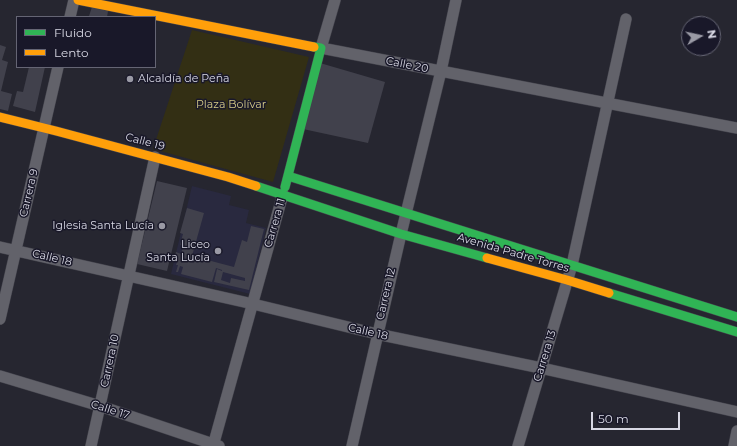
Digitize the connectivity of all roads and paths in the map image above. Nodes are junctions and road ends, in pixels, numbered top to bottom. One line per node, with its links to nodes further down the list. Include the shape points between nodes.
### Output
1 (74, 0): 5 (street)
2 (78, 0): 7 (street, Calle 20)
3 (335, 0): 7 (street, Carrera 11)
4 (456, 0): 9 (street, Carrera 12)
5 (70, 16)
6 (626, 19): 10 (street, Carrera 13)
7 (321, 48): 9 (street, Calle 20); 15 (street, Carrera 11)
8 (58, 68): 12 (street, Carrera 9)
9 (441, 71): 10 (street, Calle 20); 17 (street, Carrera 12)
10 (608, 103): 13 (street, Calle 20); 21 (street, Carrera 13)
11 (0, 117): 12 (street, Calle 19)
12 (44, 127): 14 (street, Calle 19); 20 (street, Carrera 9)
13 (737, 128)
14 (155, 157): 16 (street, Calle 19); 22 (street, Carrera 10)
15 (288, 176): 16 (street, Carrera 11); 17 (street, Avenida Padre Torres)
16 (283, 194): 18 (street, Avenida Padre Torres); 24 (street, Carrera 11)
17 (406, 213): 18 (street, Carrera 12); 21 (street, Avenida Padre Torres)
18 (401, 234): 23 (street, Avenida Padre Torres); 28 (street, Carrera 12)
19 (0, 247): 20 (street, Calle 18)
20 (16, 250): 22 (street, Calle 18); 26 (street, Carrera 9)
21 (572, 265): 23 (street, Carrera 13); 25 (street, Avenida Padre Torres)
22 (128, 275): 24 (street, Calle 18); 31 (street, Carrera 10)
23 (567, 280): 27 (street, Avenida Padre Torres); 29 (street, Carrera 13)
24 (253, 304): 28 (street, Calle 18); 35 (street, Carrera 11)
25 (737, 317)
26 (0, 319)
27 (737, 332)
28 (377, 334): 29 (street, Calle 18); 36 (street, Carrera 12)
29 (541, 368): 32 (street, Calle 18); 37 (street, Carrera 13)
30 (0, 376): 31 (street, Calle 17)
31 (100, 406): 34 (street, Carrera 10); 35 (street, Calle 17)
32 (737, 412)
33 (737, 431): 38 (street)
34 (91, 446)
35 (215, 446)
36 (352, 446)
37 (518, 446)
38 (734, 446)

